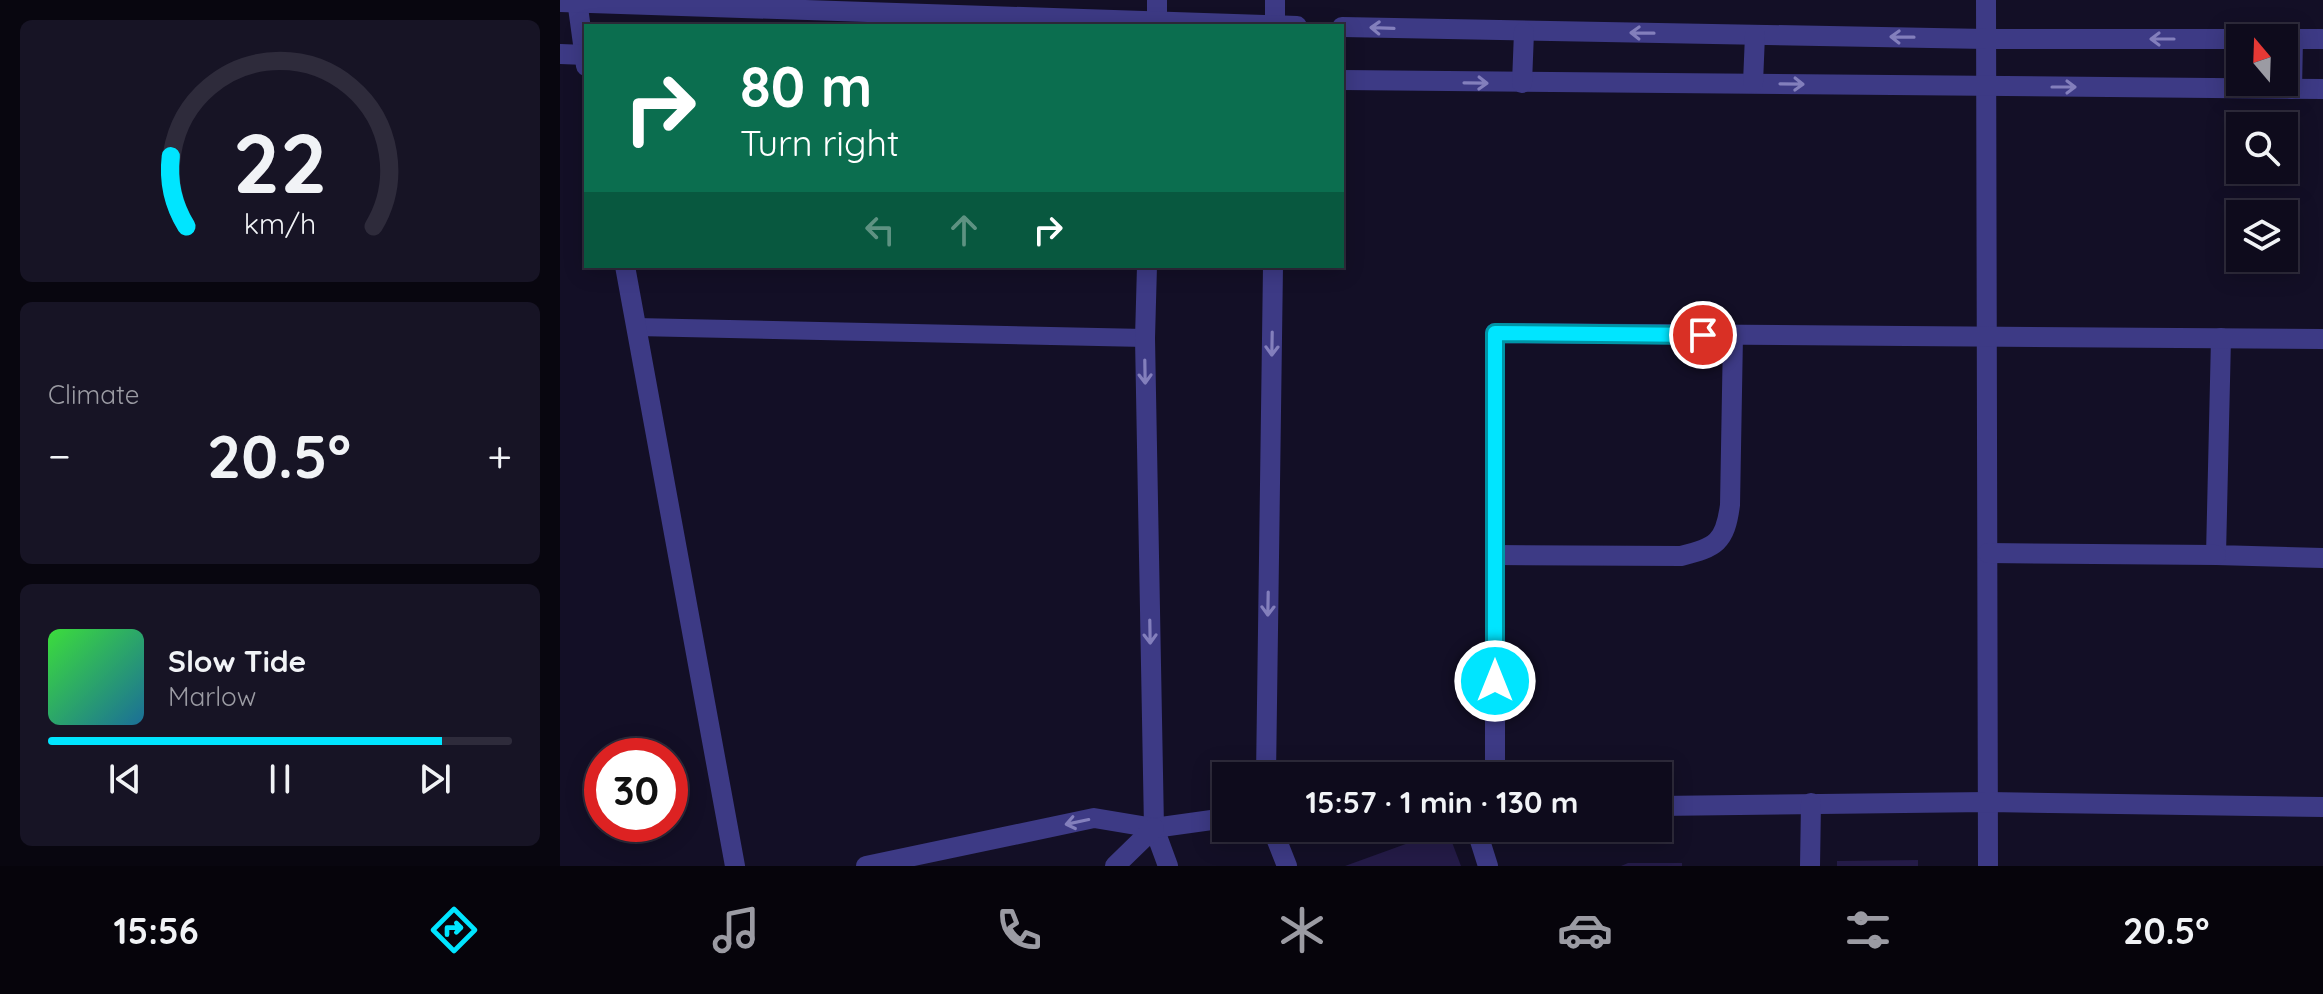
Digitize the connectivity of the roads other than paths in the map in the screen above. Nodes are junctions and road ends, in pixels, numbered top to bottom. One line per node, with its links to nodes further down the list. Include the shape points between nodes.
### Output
1 (1157, 0): 5 (street)
2 (1275, 0): 6 (street)
3 (1986, 0): 10 (street)
4 (571, 2): 5 (street); 15 (street)
5 (1157, 24)
6 (1275, 24)
7 (1344, 27): 8 (street, one-way to 7)
8 (1524, 32): 9 (street, one-way to 8); 18 (street)
9 (1755, 35): 10 (street, one-way to 9); 19 (street)
10 (1986, 39): 11 (street, one-way to 10); 20 (street)
11 (2226, 39)
12 (2298, 39): 13 (street)
13 (2323, 39)
14 (560, 54): 16 (street)
15 (584, 55)
16 (584, 59)
17 (1344, 80): 18 (street, one-way to 18)
18 (1522, 83): 19 (street)
19 (1753, 83): 20 (street, one-way to 20)
20 (1986, 87): 21 (street, one-way to 21); 29 (street)
21 (2226, 89)
22 (2298, 89): 23 (street)
23 (2323, 89)
24 (625, 268): 27 (street)
25 (1147, 268): 30 (street)
26 (1273, 268): 37 (street, one-way to 37)
27 (636, 327): 30 (lane); 47 (street)
28 (1733, 335): 29 (street); 34 (street, via 1730,505 1727,530 1709,549 1681,556); 34 (street, via 1495,333)
29 (1987, 336): 31 (street); 33 (street)
30 (1145, 338): 44 (street, one-way to 44)
31 (2221, 338): 32 (street); 35 (street)
32 (2323, 339)
33 (1988, 553): 35 (street); 39 (street)
34 (1495, 555): 38 (street)
35 (2216, 555): 36 (street)
36 (2323, 558)
37 (1266, 762)
38 (1495, 762)
39 (1988, 802): 40 (street); 42 (street); 54 (street)
40 (1811, 803): 41 (street); 53 (street)
41 (1672, 806)
42 (2323, 807)
43 (1212, 820): 44 (street)
44 (1154, 828): 48 (street, one-way to 48, via 1094,818); 49 (street); 50 (street)
45 (1278, 842): 51 (street)
46 (1480, 842): 52 (street)
47 (735, 866)
48 (866, 866)
49 (1115, 866)
50 (1168, 866)
51 (1287, 866)
52 (1488, 866)
53 (1810, 866)
54 (1988, 866)

